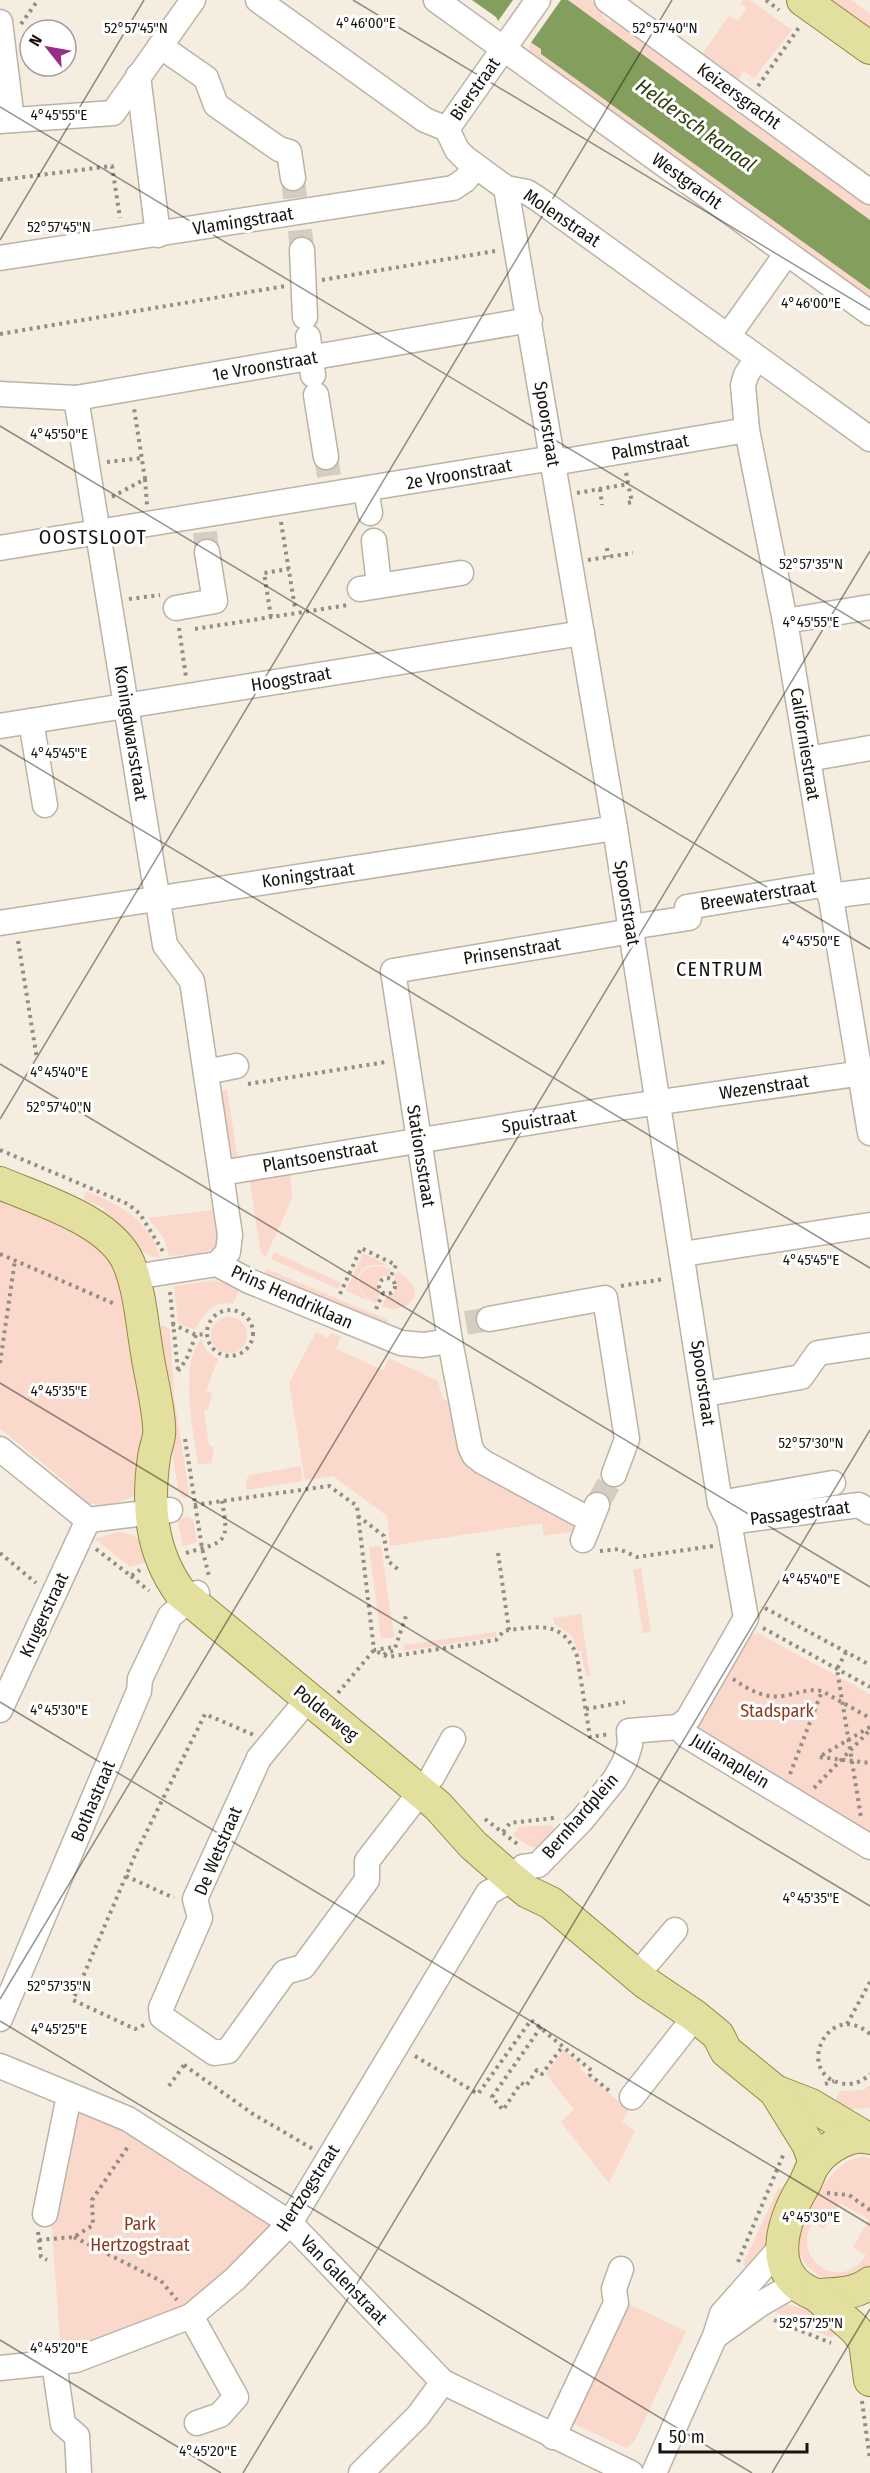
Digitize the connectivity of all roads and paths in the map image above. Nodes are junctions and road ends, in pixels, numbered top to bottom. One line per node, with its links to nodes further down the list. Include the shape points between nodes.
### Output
1 (193, 0): 9 (street)
2 (258, 0): 14 (street, via 425,120)
3 (436, 0): 8 (street, Westgracht)
4 (538, 0): 8 (street, Bierstraat)
5 (607, 0): 12 (street, Keizersgracht)
6 (802, 13): 10 (main road); 12 (path)
7 (0, 22): 13 (street)
8 (509, 41): 14 (street, Bierstraat); 23 (street, Westgracht)
9 (160, 46): 11 (street); 19 (street, via 206,78 216,105 291,149)
10 (870, 48)
11 (138, 76): 13 (street, via 113,113); 20 (street)
12 (747, 102): 18 (street, Keizersgracht)
13 (6, 121)
14 (447, 129): 15 (street, Molenstraat, via 457,150)
15 (476, 166): 17 (street, Molenstraat); 19 (street, Vlamingstraat, via 453,188)
16 (0, 180): 21 (path, via 111,166)
17 (506, 188): 22 (street, Spoorstraat); 29 (street, Molenstraat, via 527,192 564,225)
18 (870, 192)
19 (297, 213): 20 (street, Vlamingstraat); 25 (street)
20 (158, 235): 21 (street, Vlamingstraat)
21 (123, 240): 24 (street, Vlamingstraat)
22 (516, 247): 25 (path); 27 (street, Spoorstraat)
23 (787, 253): 26 (street, Westgracht); 29 (street)
24 (0, 258)
25 (304, 283): 28 (path); 30 (street)
26 (870, 313)
27 (530, 320): 30 (street, 1e Vroonstraat); 39 (street, Spoorstraat)
28 (0, 334)
29 (728, 336): 31 (street, Molenstraat)
30 (310, 357): 32 (street, 1e Vroonstraat); 41 (street)
31 (757, 358): 35 (street, Californiestraat, via 743,385); 36 (street, Molenstraat)
32 (131, 389): 34 (street, 1e Vroonstraat); 38 (path)
33 (0, 394): 34 (street, 1e Vroonstraat)
34 (76, 399): 48 (street, Koningdwarsstraat)
35 (747, 430): 37 (street, Palmstraat); 65 (street, Californiestraat)
36 (870, 439)
37 (622, 452): 39 (street, Palmstraat, via 566,461); 42 (path)
38 (142, 458): 40 (path); 48 (path, via 145,479)
39 (553, 458): 41 (street, 2e Vroonstraat, via 368,502); 44 (street, Spoorstraat)
40 (107, 462)
41 (329, 476): 46 (street, 2e Vroonstraat)
42 (628, 484): 43 (path); 45 (path, via 632,502)
43 (600, 489): 44 (path); 47 (path)
44 (559, 496): 56 (street, Spoorstraat)
45 (628, 503)
46 (278, 504): 50 (street, 2e Vroonstraat); 57 (path)
47 (602, 505)
48 (94, 510): 49 (street, Koningdwarsstraat)
49 (99, 533): 50 (street, 2e Vroonstraat); 52 (street, 2e Vroonstraat); 61 (street, Koningdwarsstraat)
50 (205, 533): 60 (street, via 215,601)
51 (374, 541): 59 (street)
52 (0, 548)
53 (607, 548): 55 (path)
54 (633, 552): 55 (path)
55 (608, 557): 56 (path)
56 (570, 563): 66 (street, Spoorstraat)
57 (289, 569): 63 (path); 64 (path, via 264,573)
58 (460, 573): 59 (street)
59 (363, 593): 64 (path)
60 (170, 601): 61 (path)
61 (110, 602): 68 (street, Koningdwarsstraat)
62 (870, 607): 65 (street)
63 (295, 608)
64 (271, 617): 67 (path, via 180,631)
65 (785, 621): 72 (street, Californiestraat)
66 (582, 633): 67 (street, Hoogstraat); 74 (street, Spoorstraat)
67 (189, 695): 68 (street, Hoogstraat)
68 (127, 704): 69 (street, Hoogstraat); 77 (street, Koningdwarsstraat)
69 (28, 722): 70 (street, Hoogstraat); 73 (street)
70 (0, 726)
71 (870, 748): 72 (street)
72 (808, 759): 75 (street, Californiestraat)
73 (45, 805)
74 (615, 828): 77 (street, Koningstraat); 79 (street, Spoorstraat)
75 (821, 889): 76 (street, Breewaterstraat); 79 (street, Breewaterstraat, via 687,907 689,918); 85 (street, Californiestraat)
76 (870, 891)
77 (157, 897): 78 (street, Koningstraat); 83 (street, Koningdwarsstraat, via 165,945 192,981)
78 (7, 922): 81 (path)
79 (632, 929): 80 (street, Prinsenstraat); 86 (street, Spoorstraat)
80 (393, 971): 82 (street, Stationsstraat)
81 (37, 1059)
82 (405, 1059): 84 (path); 88 (street, Stationsstraat)
83 (205, 1065): 84 (street); 90 (street, Koningdwarsstraat)
84 (237, 1068)
85 (866, 1073): 86 (street, Wezenstraat); 87 (street, Californiestraat)
86 (659, 1102): 88 (street, Spuistraat); 94 (street, Spoorstraat)
87 (870, 1134)
88 (419, 1139): 90 (street, Plantsoenstraat); 106 (street, Stationsstraat)
89 (0, 1150): 97 (path, via 128,1204 140,1214 160,1244)
90 (221, 1173): 96 (street, Koningdwarsstraat, via 230,1235 228,1252)
91 (0, 1183): 98 (main road, via 94,1226 123,1254)
92 (870, 1225): 94 (street)
93 (0, 1254): 95 (path)
94 (683, 1254): 110 (street, Spoorstraat)
95 (15, 1260): 104 (path); 105 (path)
96 (217, 1264): 97 (street, Prins Hendriklaan); 106 (street, Prins Hendriklaan, via 401,1343 423,1345)
97 (168, 1272): 98 (street, Prins Hendriklaan); 107 (path, via 178,1372 196,1335)
98 (134, 1277): 105 (main road)
99 (390, 1278): 100 (path, via 380,1281); 100 (path, via 394,1289); 101 (path, via 396,1265 361,1248)
100 (383, 1293): 102 (path)
101 (340, 1294)
102 (376, 1309)
103 (0, 1311): 104 (path)
104 (7, 1312): 109 (path)
105 (141, 1316): 115 (main road, via 159,1433 153,1466)
106 (463, 1327): 112 (street, Prins Hendriklaan, via 605,1298 627,1439); 120 (street, Stationsstraat, via 470,1446 474,1455 588,1509)
107 (206, 1334): 107 (path, via 210,1320 231,1309 245,1315 253,1329 245,1351 231,1356 211,1348)
108 (870, 1345): 110 (street, via 818,1353 801,1377)
109 (0, 1363)
110 (713, 1392): 117 (street, Spoorstraat)
111 (0, 1449): 119 (street)
112 (614, 1474)
113 (833, 1483): 117 (street)
114 (222, 1501): 115 (path); 118 (path, via 329,1486 357,1506); 124 (path, via 227,1528 223,1538 216,1545)
115 (172, 1510): 119 (street); 124 (main road, Polderweg, via 154,1535)
116 (870, 1512): 117 (street, Passagestraat, via 859,1505)
117 (724, 1513): 120 (path, via 637,1557 619,1549); 126 (street, Spoorstraat)
118 (358, 1516): 125 (path, via 384,1536 388,1561); 133 (path)
119 (88, 1520): 123 (street, Krugerstraat)
120 (592, 1546)
121 (0, 1553): 127 (path)
122 (498, 1553): 131 (path)
123 (72, 1554): 124 (path, via 84,1560 89,1547 93,1547 131,1576); 127 (street, Krugerstraat)
124 (171, 1558): 128 (main road, Polderweg, via 170,1577)
125 (399, 1569)
126 (741, 1595): 130 (street, Spoorstraat); 134 (path)
127 (52, 1596): 145 (street, Krugerstraat)
128 (193, 1596): 143 (main road, Polderweg, via 213,1621); 166 (street, Bothastraat, via 170,1616 140,1679 134,1702)
129 (406, 1616): 132 (path)
130 (746, 1618): 137 (path); 138 (street, Julianaplein)
131 (509, 1630): 135 (path, via 496,1640); 144 (path, via 542,1626 566,1637 577,1656)
132 (394, 1647): 133 (path); 135 (path, via 394,1651)
133 (374, 1650): 135 (path); 143 (path)
134 (846, 1652): 136 (path); 137 (path)
135 (384, 1655)
136 (870, 1665)
137 (837, 1668): 139 (path); 142 (path)
138 (717, 1670): 140 (path, via 763,1695); 147 (street, Julianaplein, via 688,1719)
139 (870, 1687)
140 (822, 1691): 142 (path); 154 (path, Julianaplein, via 789,1777)
141 (625, 1702): 144 (path)
142 (842, 1702): 146 (path); 152 (path)
143 (315, 1705): 151 (street, De Wetstraat); 155 (main road, Polderweg)
144 (586, 1709): 149 (path, via 590,1737)
145 (0, 1710)
146 (870, 1718)
147 (678, 1727): 149 (street); 154 (street, Julianaplein)
148 (870, 1728): 152 (path); 153 (path, via 819,1757)
149 (629, 1731): 156 (street, Bernhardplein, via 630,1745 615,1779)
150 (453, 1739): 155 (street, via 432,1777)
151 (272, 1743): 160 (path, via 206,1714); 161 (street, De Wetstraat, via 259,1758 195,1899)
152 (850, 1751): 154 (path); 158 (path)
153 (870, 1763)
154 (790, 1798): 158 (street, Julianaplein)
155 (429, 1799): 159 (main road, Polderweg, via 473,1845); 171 (street, via 367,1861 367,1880 303,1967 285,1972 228,2051 214,2053)
156 (571, 1831): 157 (path, via 555,1818 510,1824); 159 (street, Bernhardplein, via 538,1864)
157 (503, 1832)
158 (868, 1846)
159 (517, 1873): 163 (main road, Polderweg, via 528,1892 550,1903); 172 (street, Hertzogstraat, via 488,1893)
160 (126, 1876): 161 (path); 165 (path, via 73,2000 135,2029)
161 (198, 1909): 165 (street, De Wetstraat, via 200,1918 161,2008)
162 (675, 1930): 163 (street)
163 (642, 1979): 169 (main road, Polderweg); 174 (main road, Polderweg, via 718,2035)
164 (870, 1982): 167 (path)
165 (162, 2017): 171 (street)
166 (0, 2019)
167 (847, 2024): 170 (path); 177 (path, via 824,2035 818,2052 821,2069 842,2084 859,2082)
168 (541, 2027): 172 (path, via 531,2020 477,2094); 173 (path); 173 (path, via 492,2097 503,2110 521,2083 525,2086 537,2070 542,2074)
169 (686, 2028): 174 (main road, Polderweg, via 709,2046); 181 (street)
170 (870, 2034)
171 (199, 2043): 175 (path)
172 (396, 2045): 185 (street, Hertzogstraat)
173 (562, 2046): 181 (path, via 626,2105)
174 (726, 2051): 179 (main road, Polderweg)
175 (184, 2065): 178 (path); 185 (path, via 274,2128 279,2127)
176 (0, 2066): 180 (street, Van Galenstraat)
177 (870, 2074)
178 (169, 2086)
179 (775, 2091): 183 (main road, Polderweg); 184 (main road, Polderweg, via 805,2101)
180 (69, 2096): 182 (street, Van Galenstraat); 187 (street)
181 (632, 2097)
182 (141, 2128): 188 (street, Van Galenstraat); 189 (path, via 92,2200 93,2225)
183 (802, 2134): 186 (main road, Polderweg); 192 (path, via 786,2145)
184 (868, 2135): 186 (main road, via 835,2146)
185 (329, 2158): 188 (street, Hertzogstraat)
186 (815, 2163): 191 (main road, via 788,2214)
187 (45, 2214)
188 (290, 2223): 196 (street, Hertzogstraat, via 235,2279); 203 (street, Van Galenstraat)
189 (74, 2237): 190 (path); 196 (path, via 161,2281)
190 (39, 2240)
191 (781, 2247): 195 (main road, via 786,2267); 198 (street, via 722,2314)
192 (738, 2262)
193 (621, 2269): 205 (street, via 614,2289 616,2303)
194 (870, 2283): 195 (main road, via 846,2293)
195 (806, 2289): 198 (street, via 762,2303); 202 (main road, via 865,2342)
196 (191, 2316): 200 (street, Hertzogstraat, via 76,2360); 204 (street, via 236,2397 220,2415)
197 (773, 2319): 199 (path)
198 (715, 2336): 209 (street)
199 (833, 2344)
200 (54, 2362): 201 (street, Hertzogstraat); 206 (street, via 63,2424 77,2436)
201 (0, 2368)
202 (870, 2380)
203 (443, 2382): 205 (street, Van Galenstraat); 207 (street, via 418,2416)
204 (197, 2423)
205 (553, 2437): 208 (street, Van Galenstraat)
206 (79, 2473)
207 (361, 2473)
208 (631, 2473)
209 (654, 2473)

